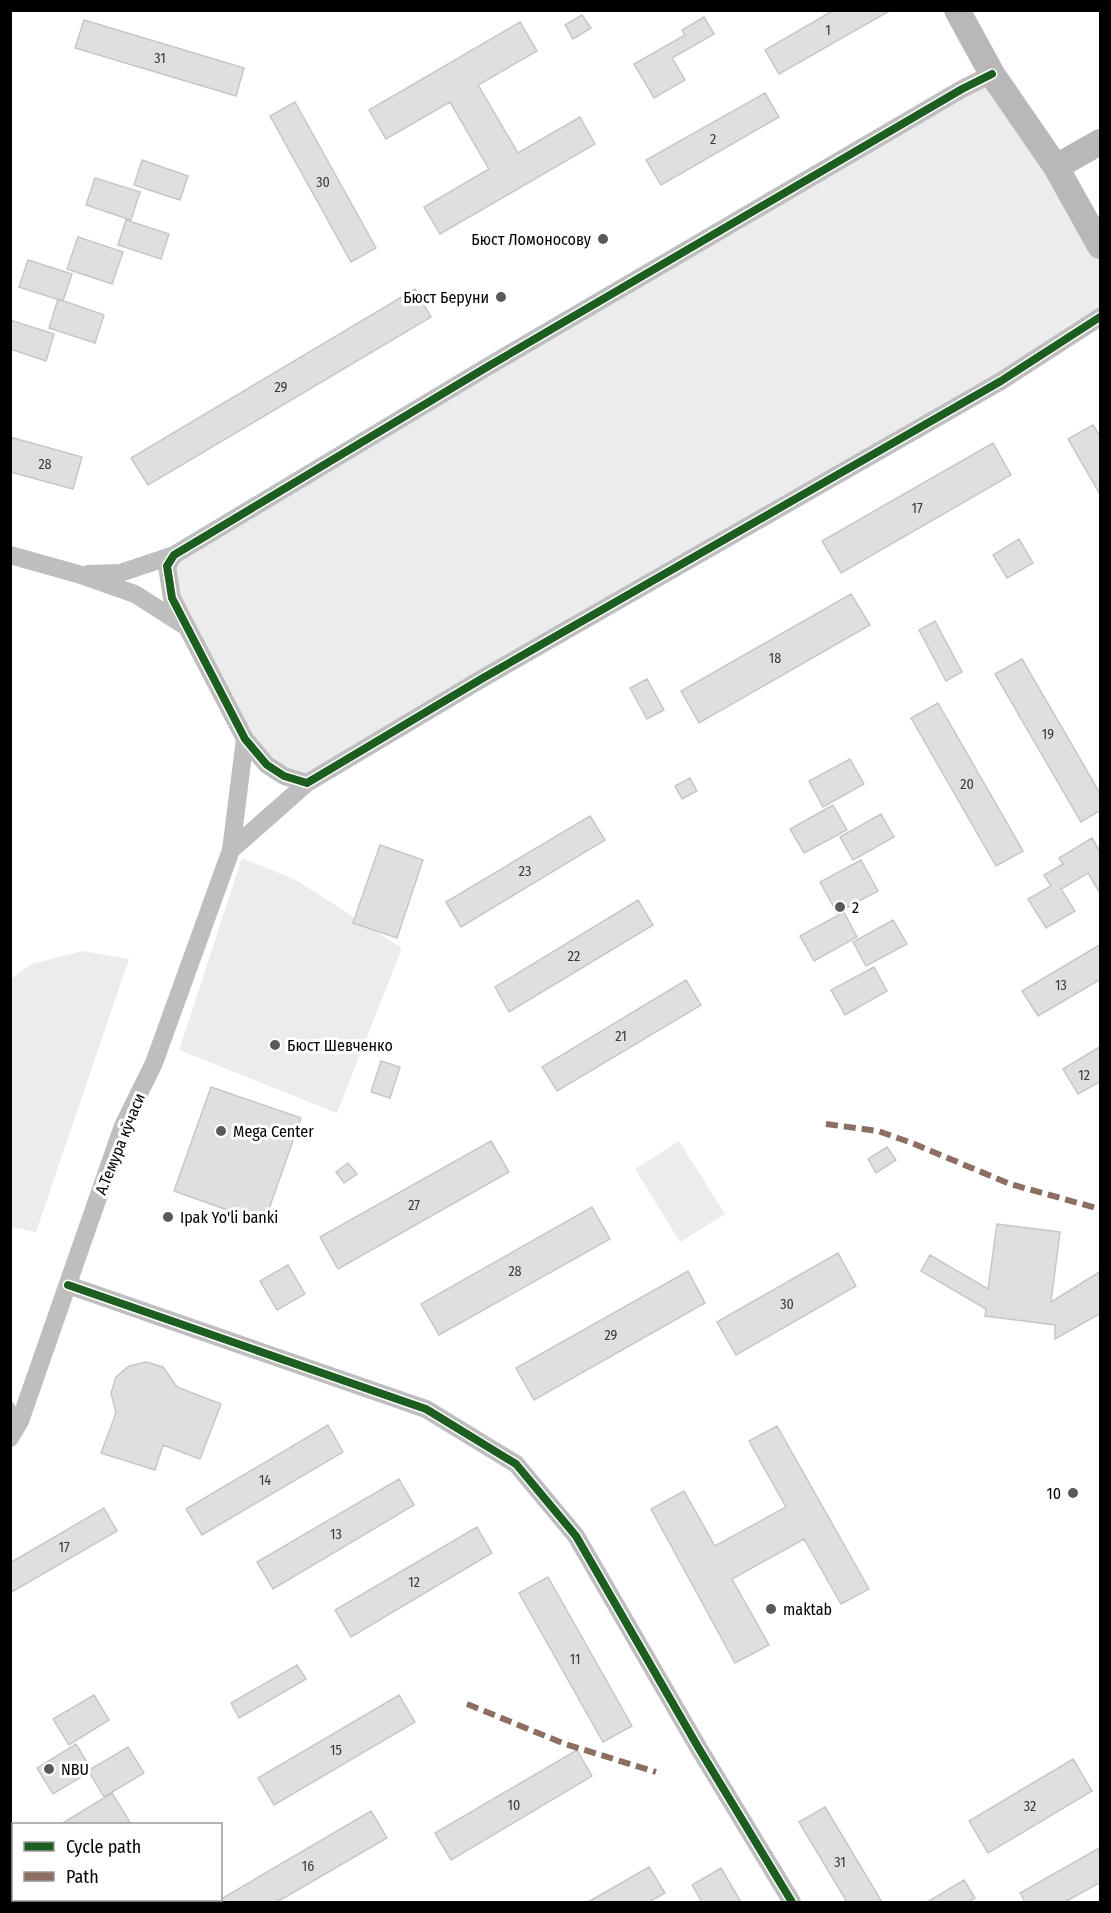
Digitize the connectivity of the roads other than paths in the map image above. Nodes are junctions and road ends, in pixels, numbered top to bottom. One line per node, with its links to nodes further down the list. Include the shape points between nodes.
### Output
1 (962, 12): 2 (street)
2 (992, 74): 4 (street); 8 (street, via 497,361)
3 (1101, 142): 4 (street)
4 (1056, 167): 5 (street)
5 (1101, 246)
6 (1101, 317): 12 (street, via 1001,381)
7 (10, 555): 9 (street)
8 (174, 555): 9 (street, via 120,573); 10 (street, via 167,566 168,579)
9 (78, 574): 10 (street, via 135,594)
10 (185, 626): 11 (street)
11 (245, 739): 12 (street, via 267,765 284,776); 13 (street, А.Темура кўчаси)
12 (307, 783): 13 (street)
13 (231, 850): 14 (street, А.Темура кўчаси, via 154,1063 123,1126)
14 (68, 1285): 15 (street, А.Темура кўчаси); 17 (street, via 426,1409 516,1464 576,1536)
15 (15, 1413): 16 (street, А.Темура кўчаси)
16 (10, 1438)
17 (792, 1902)

